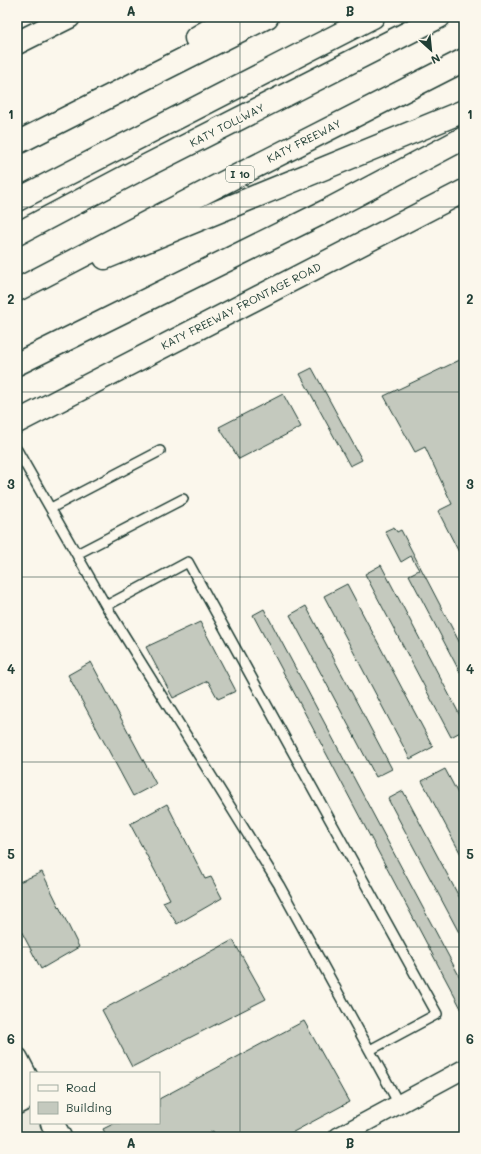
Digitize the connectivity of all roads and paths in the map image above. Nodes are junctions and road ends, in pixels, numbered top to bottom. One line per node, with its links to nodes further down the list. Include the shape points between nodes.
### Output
1 (69, 17): 6 (main road)
2 (231, 17): 9 (main road)
3 (267, 17): 9 (main road)
4 (373, 17): 13 (main road)
5 (439, 17): 15 (main road, KATY TOLLWAY)
6 (17, 44)
7 (464, 60): 16 (main road, KATY FREEWAY / I 10)
8 (464, 111): 17 (main road)
9 (55, 124): 11 (main road)
10 (464, 138): 14 (main road)
11 (17, 143)
12 (464, 190): 20 (main road, KATY FREEWAY FRONTAGE ROAD)
13 (17, 200)
14 (335, 206): 18 (main road); 19 (main road)
15 (17, 234)
16 (17, 290)
17 (17, 294)
18 (17, 364)
19 (17, 379)
20 (17, 422)
21 (17, 450): 24 (lane)
22 (160, 450): 24 (lane)
23 (183, 499): 25 (lane)
24 (50, 508): 25 (lane)
25 (77, 554): 26 (lane)
26 (106, 606): 27 (lane, via 279,884); 27 (lane, via 188,562 437,1014)
27 (370, 1050): 32 (lane)
28 (17, 1059): 30 (main road)
29 (464, 1069): 32 (street)
30 (30, 1084)
31 (30, 1098): 33 (street)
32 (399, 1104): 36 (street)
33 (17, 1105)
34 (53, 1124): 35 (main road)
35 (60, 1137)
36 (338, 1137)

